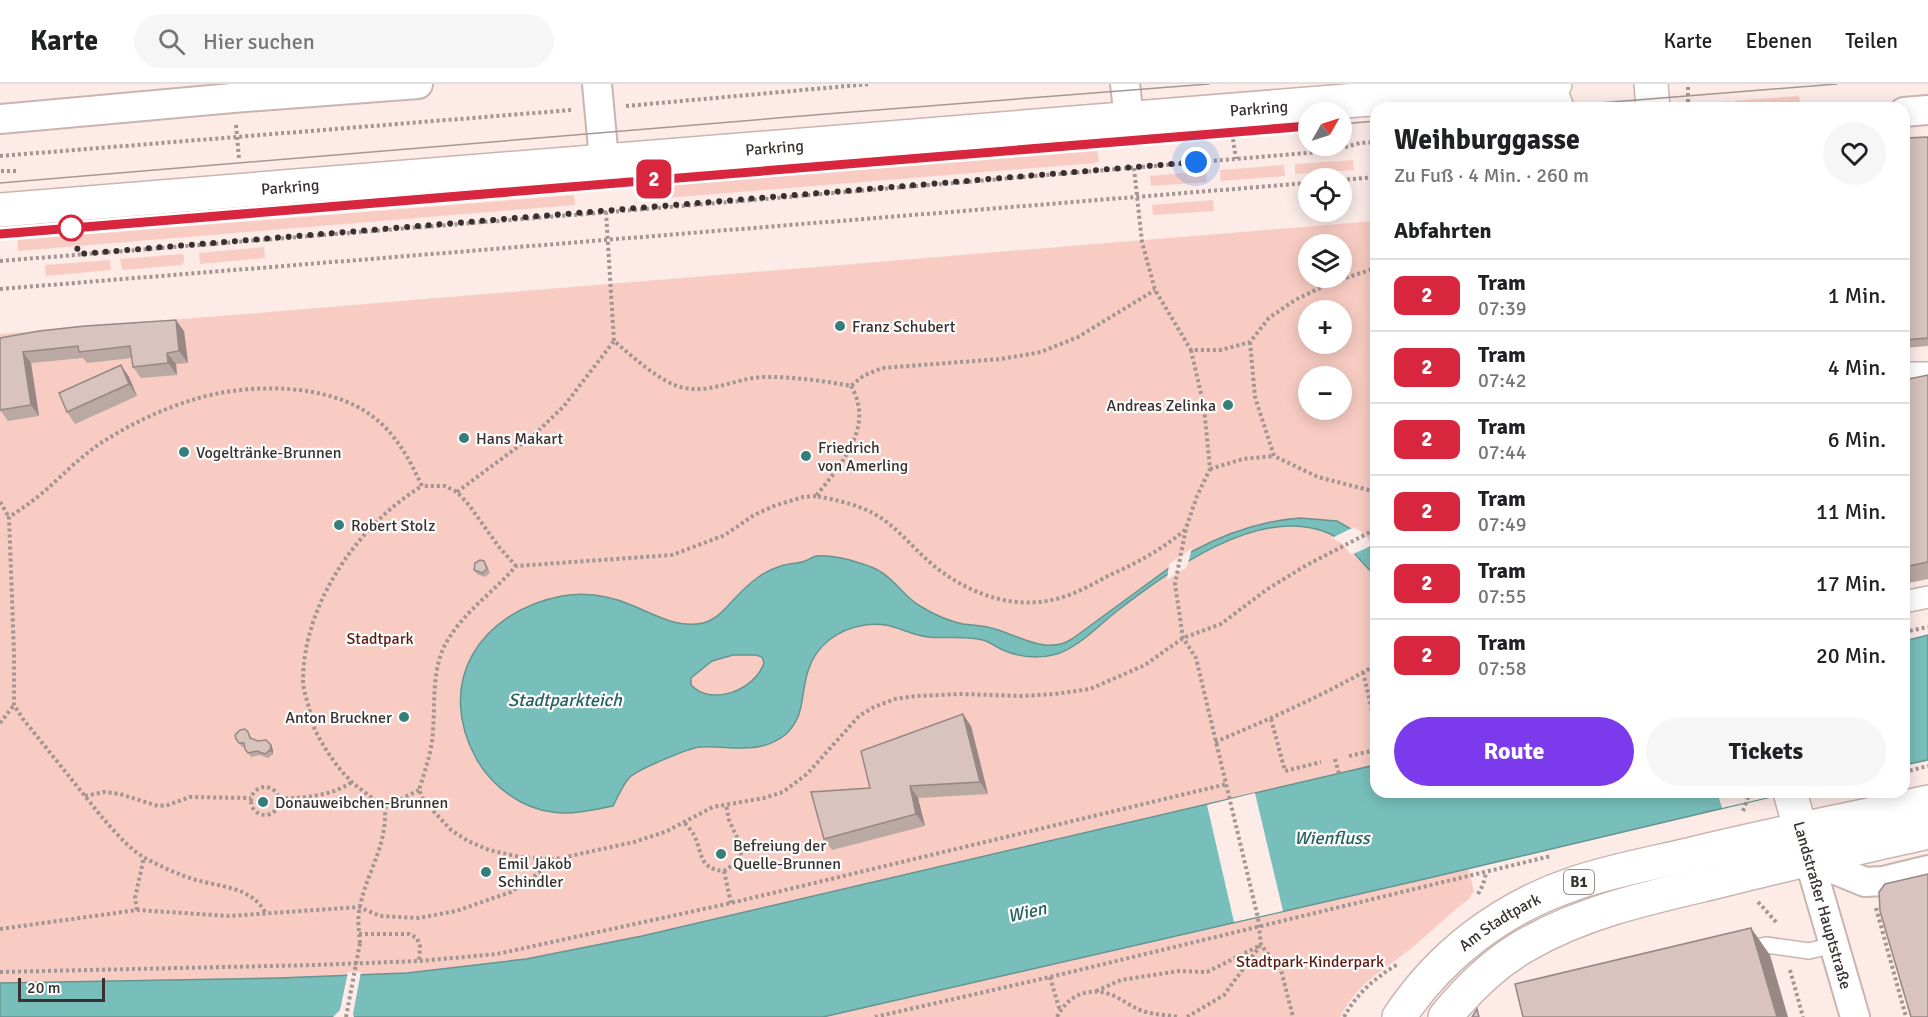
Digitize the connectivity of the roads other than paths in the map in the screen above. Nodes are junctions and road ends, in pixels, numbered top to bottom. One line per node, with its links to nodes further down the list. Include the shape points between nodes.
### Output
1 (418, 84): 7 (street)
2 (597, 84): 14 (street)
3 (1125, 84): 12 (street)
4 (1548, 84): 5 (main road, Parkring); 8 (main road); 12 (main road, Parkring)
5 (1556, 84)
6 (1651, 84): 9 (main road)
7 (233, 91): 13 (street)
8 (1555, 102)
9 (1652, 102)
10 (1928, 110): 11 (street)
11 (1910, 112)
12 (1129, 118): 14 (main road, Parkring)
13 (0, 119)
14 (604, 160): 15 (main road, Parkring)
15 (0, 210)
16 (1928, 370): 17 (lane)
17 (1910, 371)
18 (1928, 597): 19 (street)
19 (1910, 601)
20 (1792, 798): 23 (main road, Landstraßer Hauptstraße)
21 (1928, 802): 23 (main road, B1)
22 (1928, 832): 23 (main road, B1)
23 (1805, 844): 24 (street, via 1865,882); 25 (street, Landstraßer Hauptstraße); 27 (main road, Am Stadtpark / B1, via 1603,875 1546,894 1461,946 1434,971); 28 (main road, Am Stadtpark / B1, via 1558,927 1496,965)
24 (1928, 870)
25 (1833, 945): 26 (lane, via 1809,951 1766,945); 29 (street, Landstraßer Hauptstraße)
26 (1732, 953)
27 (1399, 1017)
28 (1445, 1017)
29 (1855, 1017)

